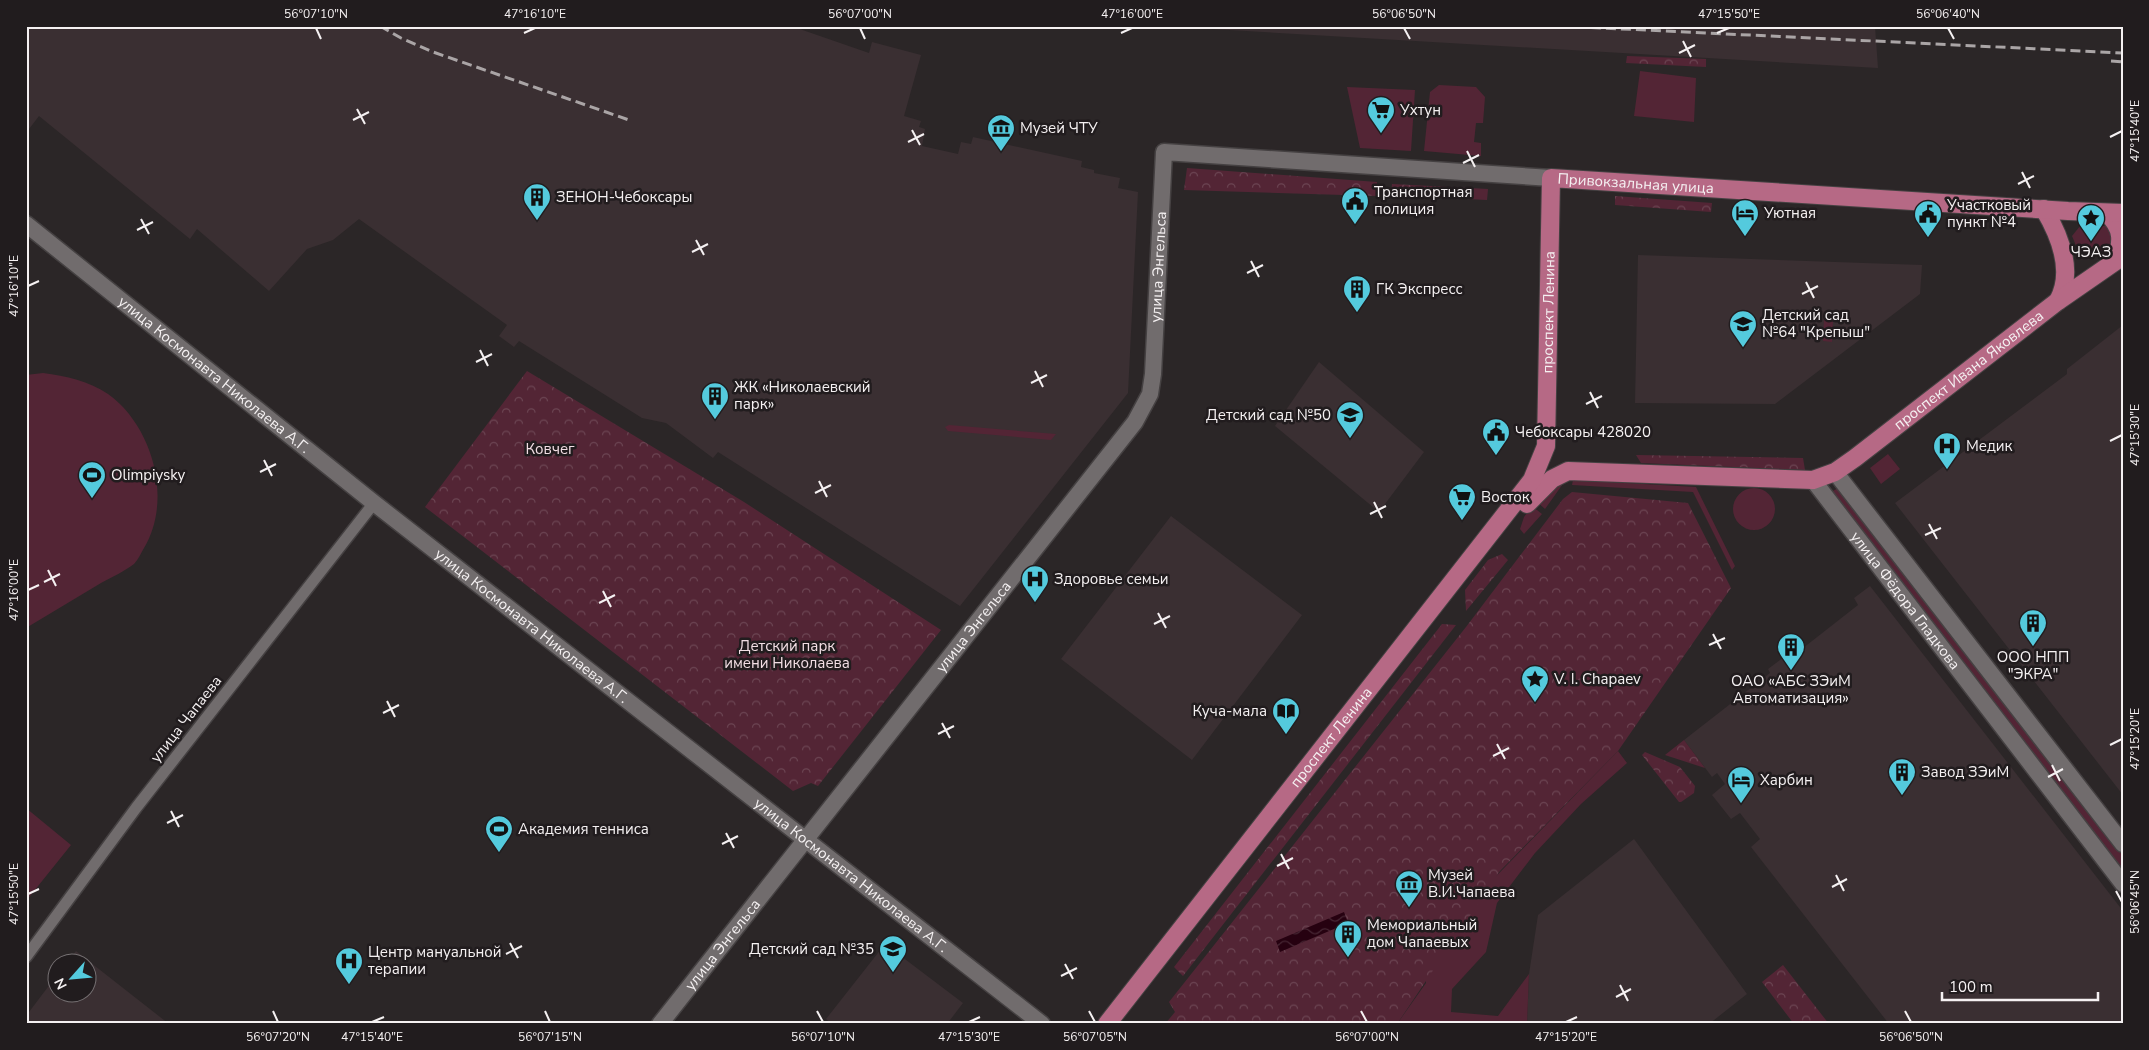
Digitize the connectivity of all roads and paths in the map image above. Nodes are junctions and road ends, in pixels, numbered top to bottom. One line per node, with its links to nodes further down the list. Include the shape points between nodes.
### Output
1 (1164, 152): 2 (street, Привокзальная улица); 15 (street, улица Энгельса, via 1153,374 1145,405 1135,422)
2 (1551, 178): 3 (main road, Привокзальная улица); 8 (main road, проспект Ленина)
3 (2044, 210): 4 (main road, Привокзальная улица); 7 (main road, via 2056,232 2064,262 2066,284)
4 (2115, 213): 6 (main road, via 2122,239)
5 (26, 224): 12 (street, улица Космонавта Николаева А.Г.)
6 (2119, 259): 7 (main road, проспект Ивана Яковлева)
7 (2058, 301): 10 (main road, проспект Ивана Яковлева)
8 (1546, 446): 9 (main road, via 1553,462); 21 (main road, проспект Ленина, via 1526,489)
9 (1568, 472): 11 (main road); 22 (main road, проспект Ленина, via 1552,478 1529,502)
10 (1835, 472): 11 (main road, проспект Ивана Яковлева); 13 (street, улица Фёдора Гладкова)
11 (1813, 480): 14 (street, улица Фёдора Гладкова)
12 (374, 503): 15 (street, улица Космонавта Николаева А.Г.); 18 (street, улица Чапаева, via 136,808)
13 (2017, 707): 14 (street); 16 (street, улица Фёдора Гладкова)
14 (1998, 722): 17 (street, улица Фёдора Гладкова)
15 (806, 838): 19 (street, улица Энгельса); 20 (street, улица Космонавта Николаева А.Г.)
16 (2123, 844)
17 (2123, 884)
18 (26, 957)
19 (660, 1024)
20 (1042, 1024)
21 (1107, 1024)
22 (1120, 1024)

